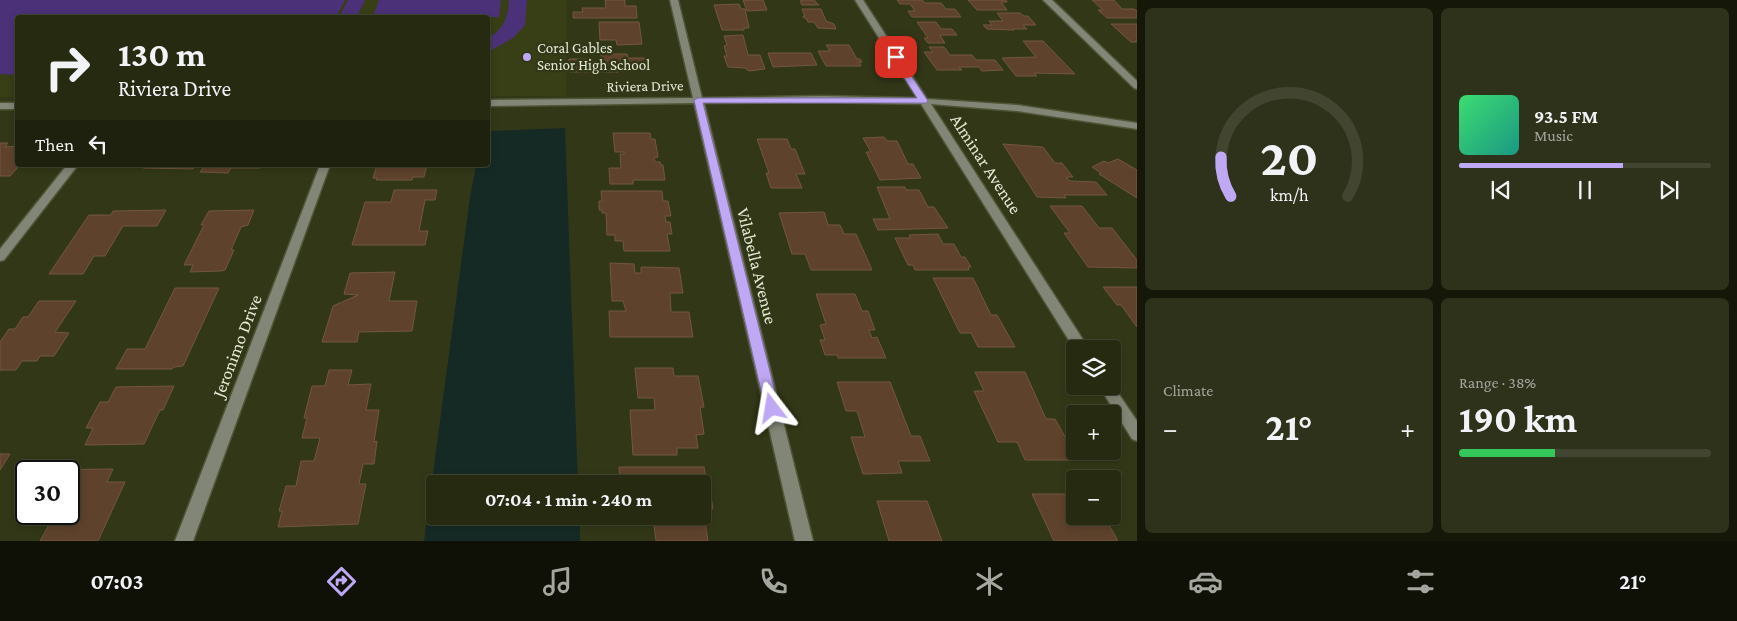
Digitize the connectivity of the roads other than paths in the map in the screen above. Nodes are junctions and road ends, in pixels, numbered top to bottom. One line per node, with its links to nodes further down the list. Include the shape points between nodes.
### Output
1 (674, 0): 5 (street, Vilabella Avenue)
2 (859, 0): 6 (street, Alminar Avenue)
3 (1047, 0): 4 (street)
4 (1137, 86)
5 (698, 100): 6 (street, Riviera Drive); 7 (street, Riviera Drive); 18 (street, Vilabella Avenue)
6 (923, 101): 10 (street, Riviera Drive, via 1017,108); 14 (street, Alminar Avenue)
7 (490, 103)
8 (0, 106): 9 (street)
9 (15, 106)
10 (1137, 126)
11 (71, 167): 13 (street)
12 (324, 167): 17 (street, Jeronimo Drive)
13 (0, 257)
14 (1076, 340)
15 (1112, 395): 16 (street)
16 (1137, 434)
17 (184, 541)
18 (804, 541)

